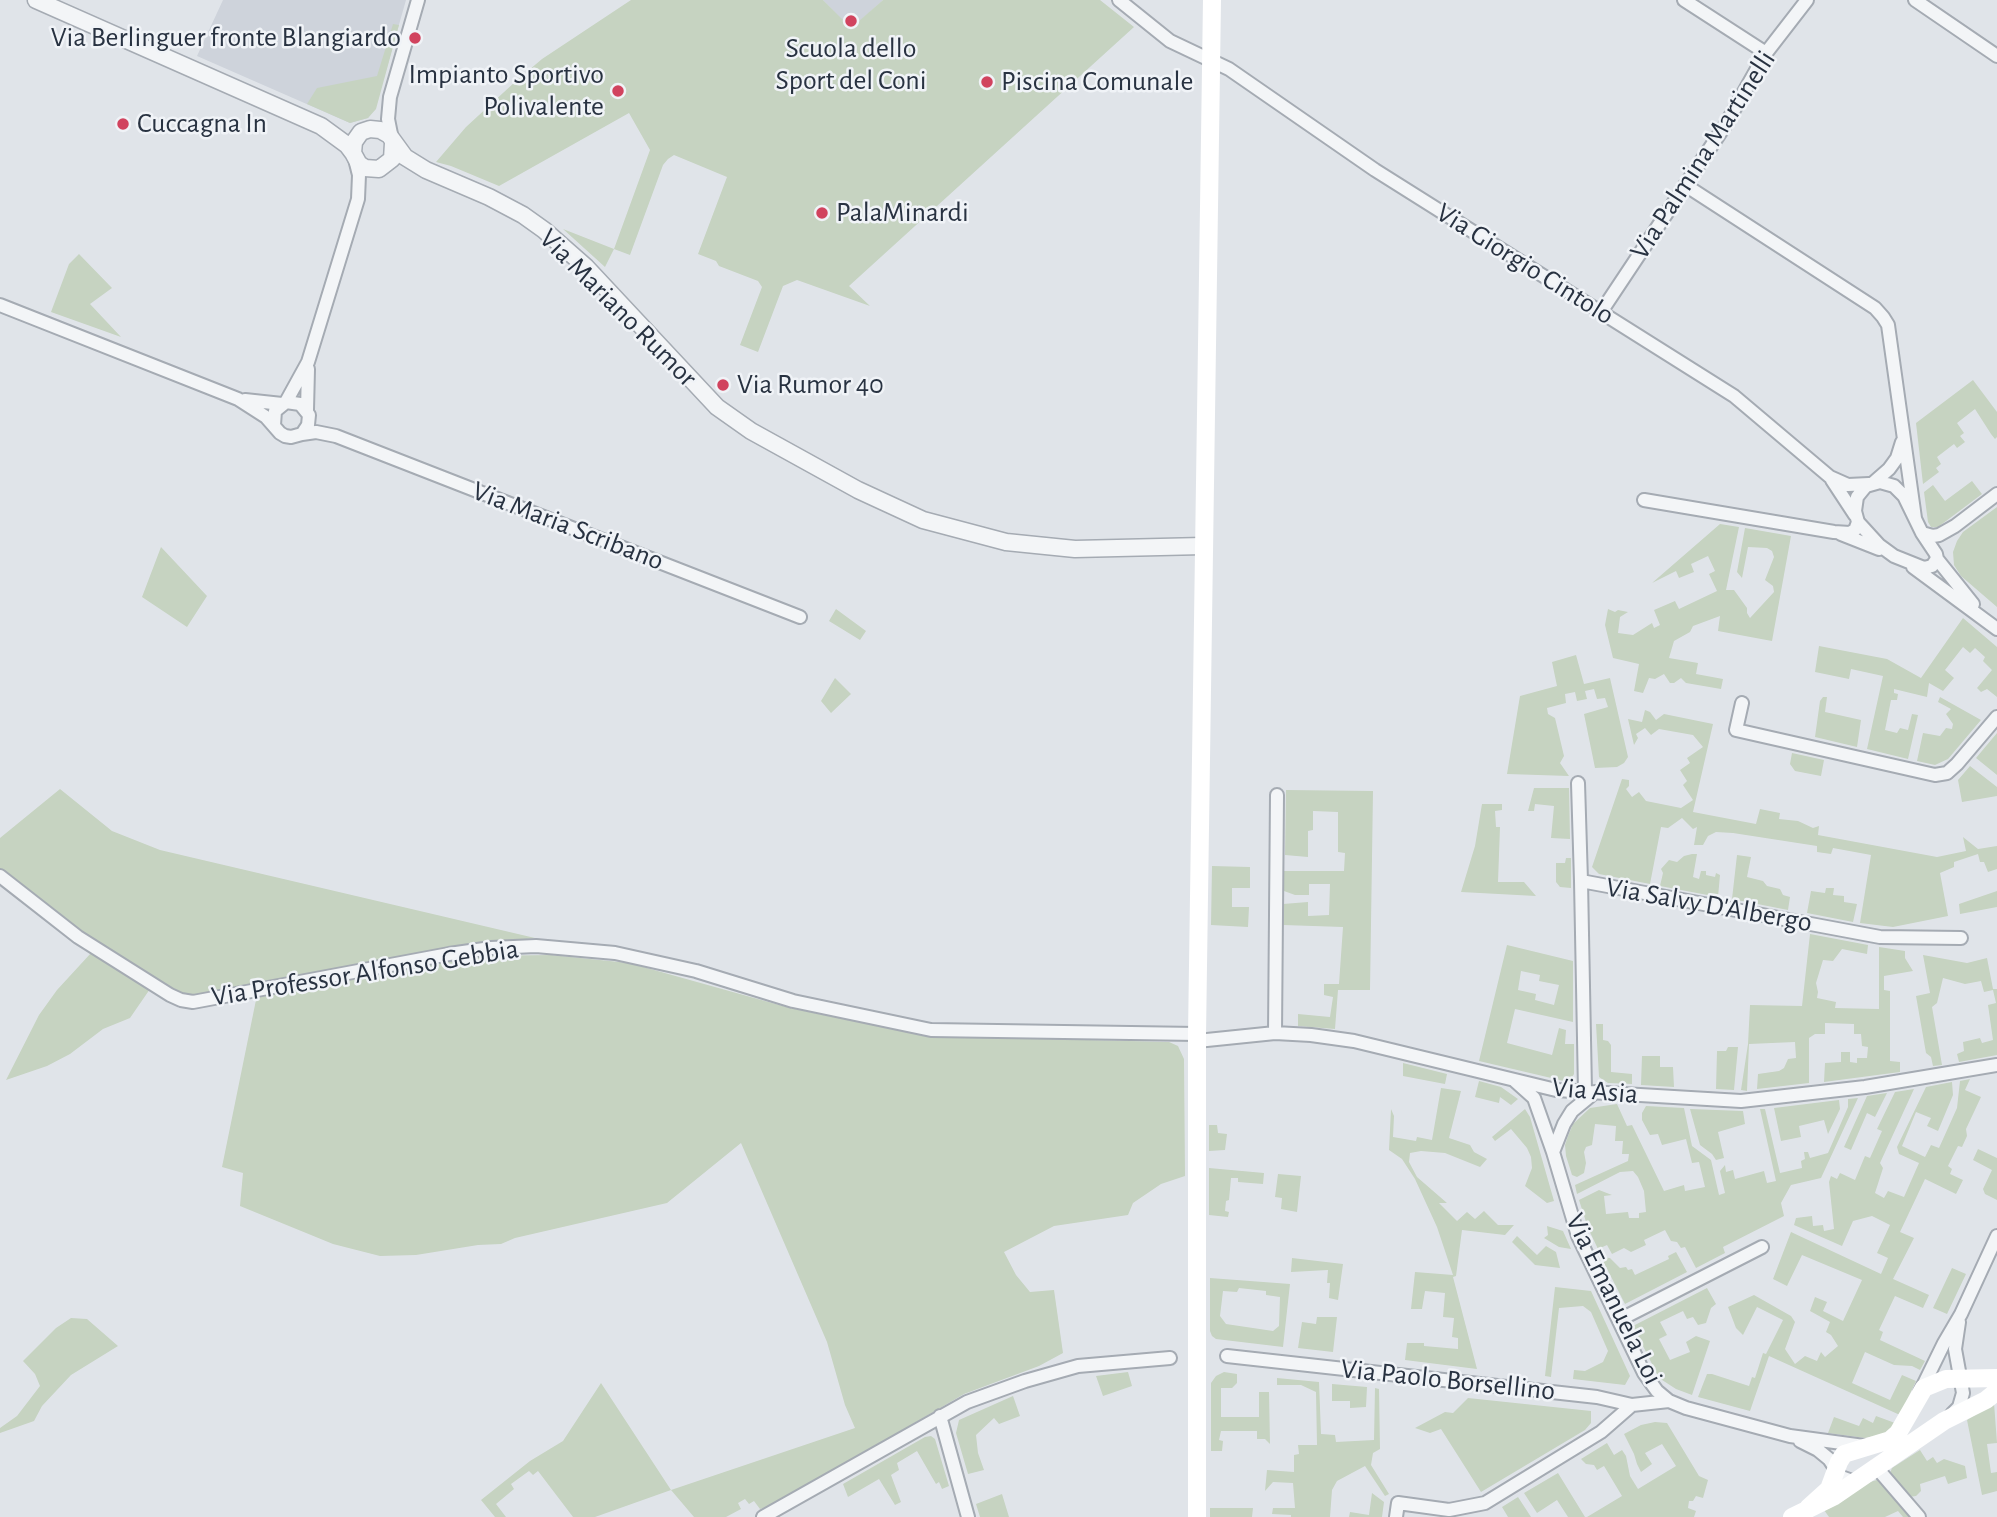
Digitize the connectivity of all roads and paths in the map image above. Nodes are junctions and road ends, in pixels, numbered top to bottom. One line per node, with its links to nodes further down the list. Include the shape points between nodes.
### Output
1 (36, 0): 12 (street)
2 (418, 0): 11 (street)
3 (1119, 0): 10 (street, Via Giorgio Cintolo, via 1170,41)
4 (1212, 0): 10 (main road)
5 (1684, 0): 8 (street)
6 (1807, 0): 8 (street, Via Palmina Martinelli)
7 (1915, 0): 9 (street)
8 (1766, 53): 18 (street, Via Palmina Martinelli)
9 (1997, 56)
10 (1212, 61): 21 (street, Via Giorgio Cintolo, via 1374,170); 39 (main road)
11 (390, 97): 13 (street); 14 (street)
12 (321, 126): 13 (street); 15 (street)
13 (368, 129): 14 (street, via 380,130); 15 (street, via 357,136)
14 (392, 141): 16 (street, via 392,159); 17 (street, via 405,157)
15 (354, 156): 16 (street, via 365,168); 19 (street)
16 (382, 168): 17 (street, via 403,165); 19 (street)
17 (426, 170): 39 (street, Via Mariano Rumor, via 489,197 544,230 586,267 698,388 734,420 893,508 967,533 1037,547)
18 (1685, 186): 21 (street, Via Palmina Martinelli); 28 (street, via 1875,308 1888,326)
19 (358, 199): 22 (street)
20 (0, 305): 23 (street)
21 (1601, 312): 30 (street, Via Giorgio Cintolo, via 1734,396)
22 (309, 362): 24 (street); 25 (street)
23 (238, 399): 24 (street); 26 (street)
24 (284, 403): 25 (street, via 300,404); 26 (street, via 273,416)
25 (308, 413): 27 (street); 29 (street)
26 (274, 425): 27 (street, via 285,436)
27 (302, 433): 29 (street)
28 (1904, 435): 31 (street, via 1897,458); 34 (street)
29 (336, 436): 42 (street, Via Maria Scribano)
30 (1830, 477): 31 (street, Via Giorgio Cintolo, via 1848,485); 35 (street, Via Giorgio Cintolo)
31 (1871, 484): 34 (street, Via Giorgio Cintolo, via 1894,486); 35 (street, via 1857,497)
32 (1997, 494): 36 (street)
33 (1644, 500): 37 (street)
34 (1915, 518): 38 (street)
35 (1857, 520): 37 (street, via 1850,533); 40 (street, Via Giorgio Cintolo, via 1879,545)
36 (1955, 526): 38 (street, via 1933,536); 41 (street)
37 (1834, 532): 40 (street)
38 (1922, 533): 41 (street)
39 (1203, 546): 52 (main road)
40 (1900, 559): 41 (street, via 1927,568); 43 (street)
41 (1937, 559): 43 (street)
42 (800, 617)
43 (1992, 624)
44 (1742, 703): 45 (street, via 1736,730 1935,775 1947,773 1957,764)
45 (1997, 717)
46 (1578, 783): 49 (street)
47 (1278, 794): 51 (street)
48 (0, 876): 52 (street, Via Professor Alfonso Gebbia, via 78,937 181,1000 193,1002 449,954 536,946 615,953 793,1001 930,1030)
49 (1581, 881): 50 (street, Via Salvy D'Albergo, via 1881,937); 55 (street, Via Salvy D'Albergo)
50 (1961, 938)
51 (1275, 1033): 52 (street, Via Asia); 54 (street, Via Asia, via 1354,1041)
52 (1197, 1037): 80 (main road)
53 (1997, 1065): 55 (street, Via Asia, via 1741,1101)
54 (1513, 1079): 55 (street, Via Asia, via 1556,1090); 56 (street, Via Emanuela Loi, via 1534,1098)
55 (1590, 1092): 56 (street, via 1572,1111)
56 (1553, 1152): 60 (street, Via Emanuela Loi, via 1578,1236)
57 (1997, 1236): 59 (street)
58 (1762, 1247): 60 (street)
59 (1961, 1314): 62 (street); 66 (street)
60 (1619, 1320): 67 (street, Via Emanuela Loi, via 1644,1373)
61 (1227, 1356): 68 (street, Via Paolo Borsellino, via 1597,1397)
62 (1956, 1357): 64 (street); 65 (street)
63 (1170, 1359): 69 (street, via 1078,1366 1016,1383)
64 (1960, 1378): 65 (main road); 66 (main road, via 1940,1380); 70 (street, via 1962,1399)
65 (1996, 1383): 70 (main road, via 1986,1400)
66 (1920, 1392): 72 (main road, via 1898,1433 1890,1440)
67 (1669, 1401): 68 (street, Via Paolo Borsellino); 71 (street, Via Emanuela Loi)
68 (1632, 1405): 76 (street, via 1601,1432)
69 (940, 1416): 78 (street); 79 (street)
70 (1944, 1422): 73 (main road)
71 (1790, 1436): 72 (street); 74 (street, via 1818,1450)
72 (1864, 1446): 74 (main road, via 1844,1454)
73 (1876, 1467): 75 (main road); 83 (street)
74 (1836, 1471): 75 (street); 77 (main road, via 1829,1489)
75 (1855, 1482): 77 (main road)
76 (1485, 1503): 81 (street, via 1449,1510 1398,1503); 82 (street)
77 (1805, 1514)
78 (763, 1517)
79 (968, 1517)
80 (1197, 1517)
81 (1396, 1517)
82 (1473, 1517)
83 (1919, 1517)

